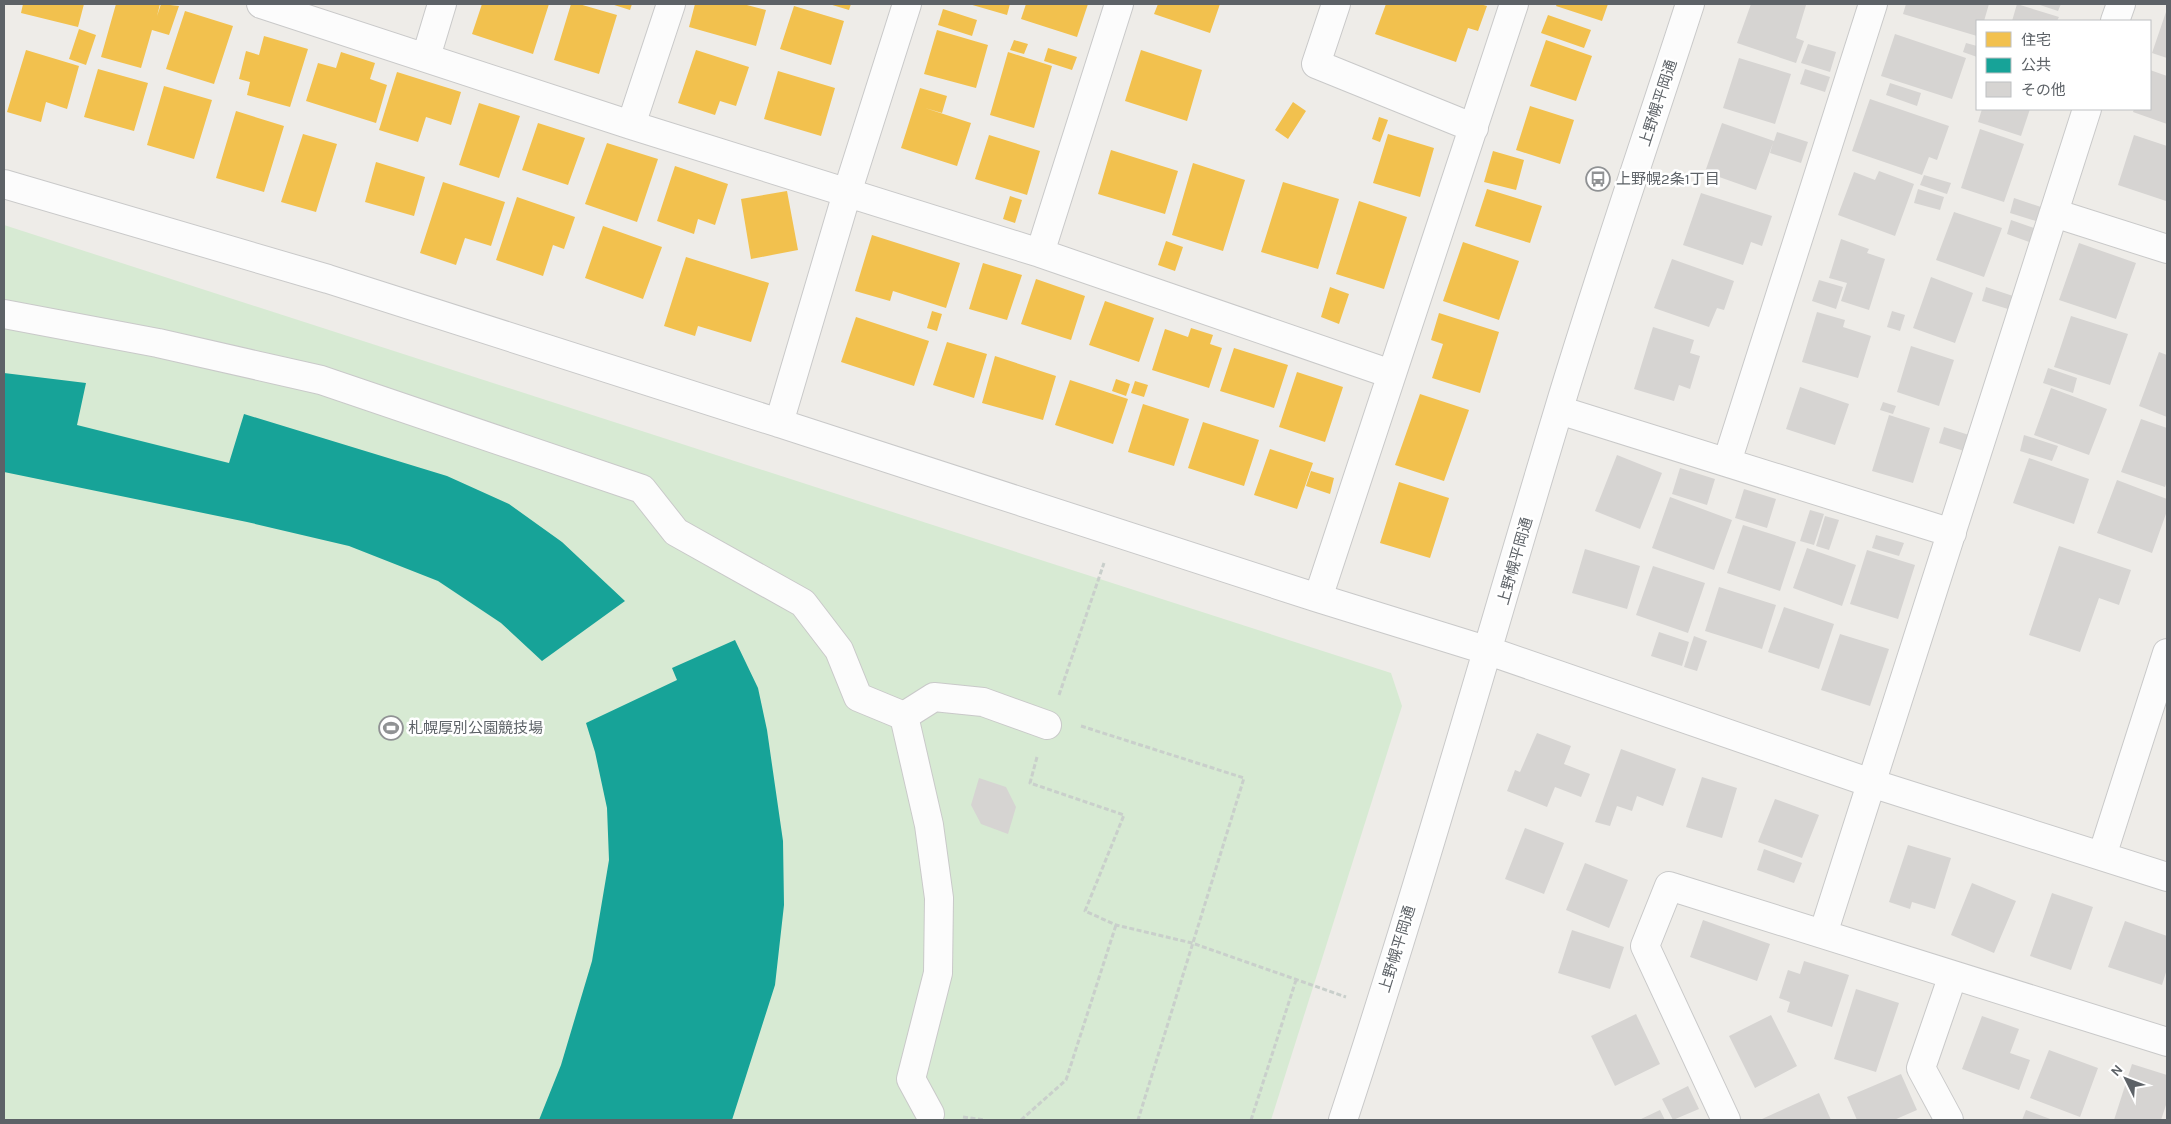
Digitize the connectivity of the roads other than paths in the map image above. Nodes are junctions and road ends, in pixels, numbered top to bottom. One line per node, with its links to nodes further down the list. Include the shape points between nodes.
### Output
1 (261, 4): 12 (street)
2 (442, 4): 12 (street)
3 (671, 4): 14 (street)
4 (907, 4): 17 (street)
5 (1119, 4): 20 (street)
6 (1336, 4): 15 (street, via 1316,64)
7 (1514, 4): 15 (street)
8 (1690, 4): 23 (street, 上野幌平岡通)
9 (1873, 4): 25 (street)
10 (2121, 4): 11 (street)
11 (2115, 20)
12 (426, 57): 14 (street)
13 (2087, 110): 18 (street)
14 (631, 125): 17 (street)
15 (1474, 128): 22 (street)
16 (4, 184): 24 (street, via 328,279)
17 (847, 193): 20 (street); 24 (street)
18 (2054, 213): 19 (street); 26 (street)
19 (2167, 249)
20 (1040, 253): 22 (street)
21 (4, 314): 30 (street, via 158,343 321,380 642,489 676,532 803,603 839,650 858,697)
22 (1391, 374): 27 (street)
23 (1559, 410): 25 (street); 28 (street, 上野幌平岡通)
24 (779, 423): 27 (street)
25 (1727, 462): 26 (street)
26 (1952, 533): 32 (street)
27 (1318, 598): 28 (street)
28 (1489, 651): 32 (street); 39 (street, 上野幌平岡通)
29 (2167, 653): 33 (street)
30 (904, 716): 31 (street, via 934,697 983,702); 38 (street, via 929,825 939,898 938,972 911,1079)
31 (1049, 720)
32 (1871, 783): 33 (street); 35 (street)
33 (2102, 856): 34 (street)
34 (2167, 877)
35 (1823, 934): 36 (street); 40 (street, via 1669,886 1646,946)
36 (1953, 975): 37 (street); 41 (street, via 1921,1068)
37 (2167, 1042)
38 (930, 1114)
39 (1343, 1120)
40 (1726, 1120)
41 (1948, 1120)

